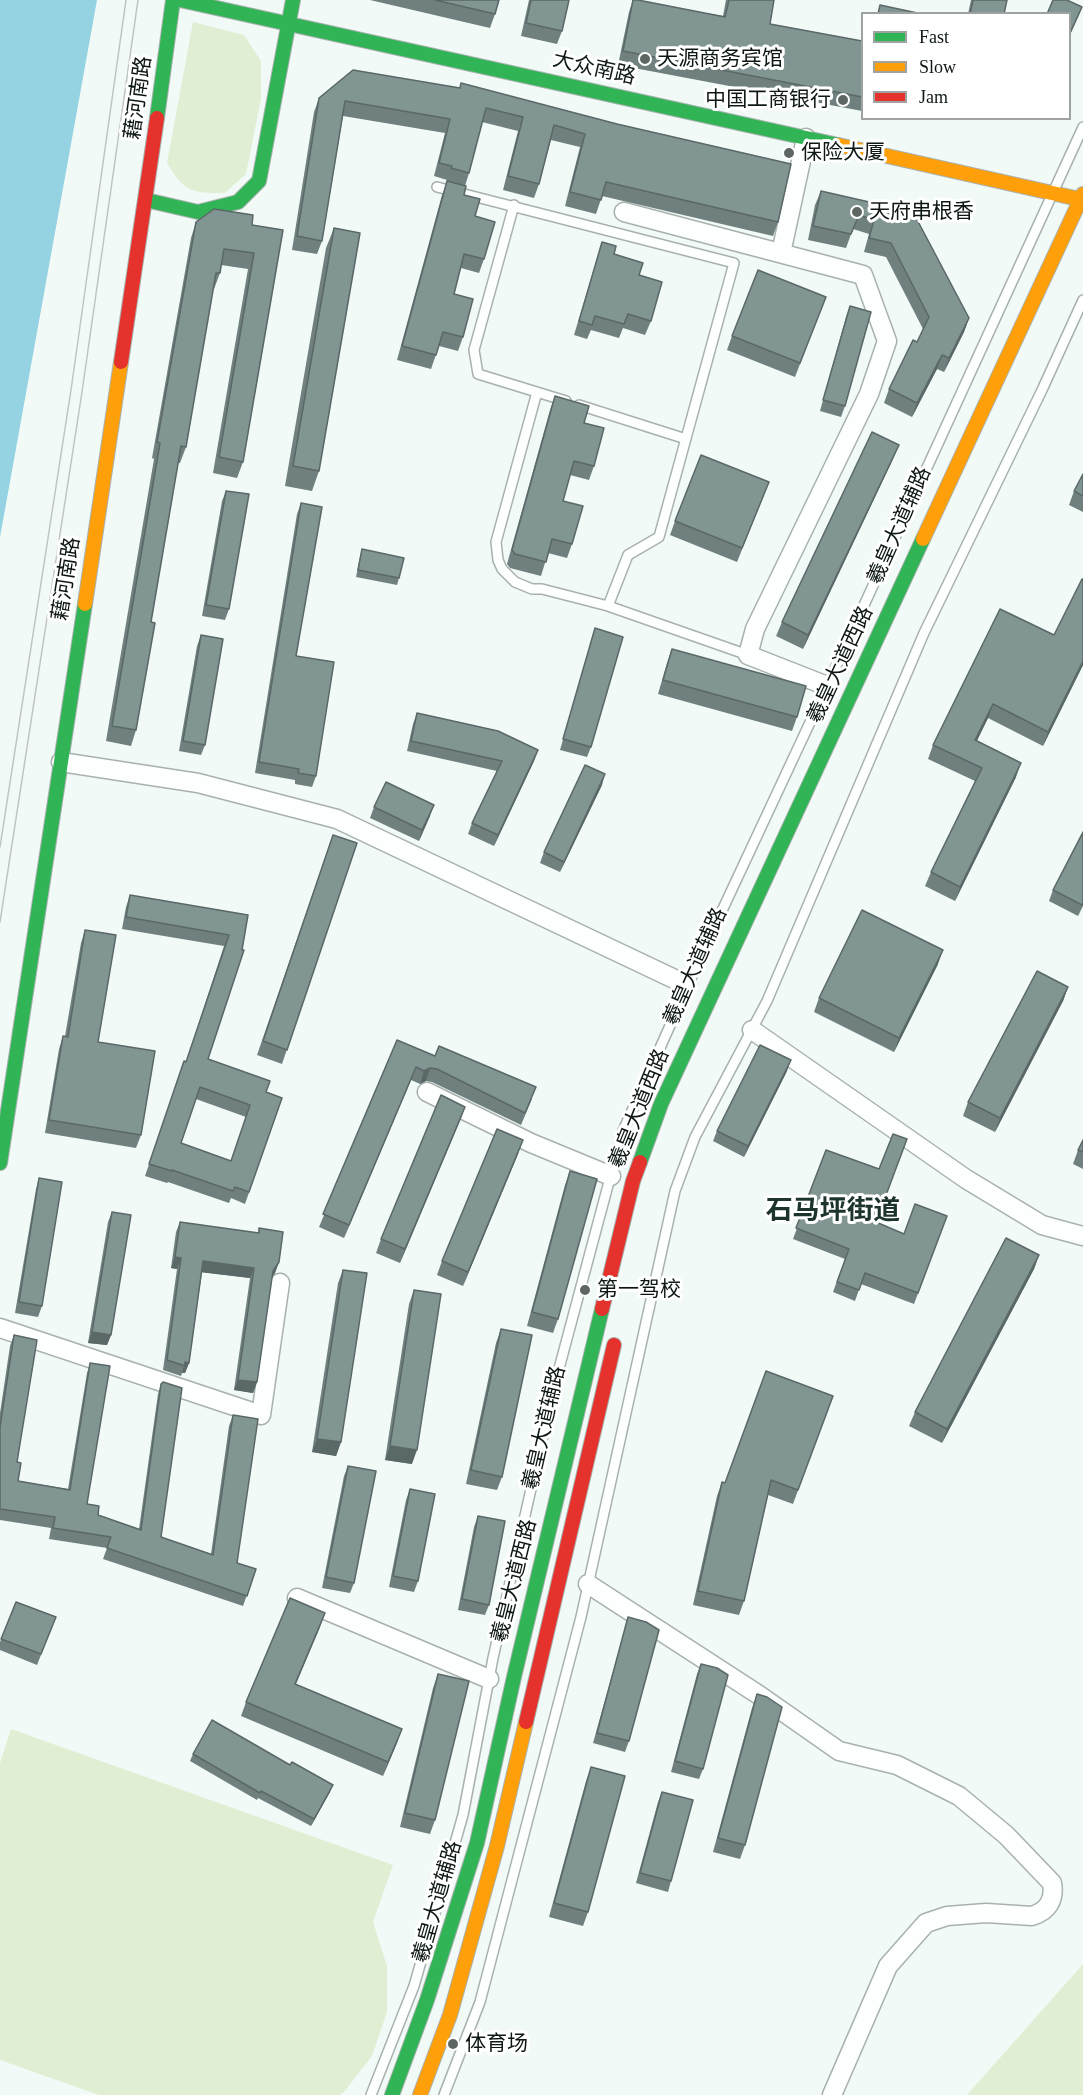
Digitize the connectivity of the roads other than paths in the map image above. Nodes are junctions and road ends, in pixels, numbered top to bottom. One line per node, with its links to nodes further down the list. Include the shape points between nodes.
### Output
1 (173, 0): 12 (main road, 藉河南路)
2 (180, 0): 5 (main road)
3 (216, 0): 5 (main road)
4 (293, 0): 6 (main road)
5 (273, 19): 6 (main road, 大众南路)
6 (290, 23): 8 (main road, 大众南路); 12 (main road, via 259,180 238,202 198,212)
7 (1083, 128): 10 (lane, 羲皇大道辅路)
8 (806, 138): 10 (main road, 大众南路); 15 (street)
9 (437, 187): 13 (lane)
10 (1053, 193): 11 (main road, 大众南路); 21 (lane, 羲皇大道辅路)
11 (1082, 198): 36 (main road, 羲皇大道西路, via 657,1115 633,1181 477,1843)
12 (146, 200): 22 (main road, 藉河南路)
13 (514, 206): 17 (lane, via 474,350 478,374); 18 (lane, via 734,263)
14 (624, 212): 15 (street)
15 (781, 253): 20 (street, via 863,275 886,341 869,394 755,629)
16 (1083, 300): 24 (lane, via 924,633)
17 (537, 392): 18 (lane); 19 (lane, via 496,542 498,560 507,576 523,587)
18 (686, 439): 19 (lane, via 659,537 628,555)
19 (608, 606): 20 (lane)
20 (748, 655): 21 (street)
21 (827, 686): 23 (lane, 羲皇大道辅路)
22 (61, 762): 23 (street, via 198,783 337,819); 26 (main road, 藉河南路)
23 (687, 985): 27 (lane, 羲皇大道辅路, via 622,1133)
24 (752, 1030): 28 (street, via 966,1179 1042,1225); 32 (lane, via 695,1137 675,1191)
25 (427, 1092): 27 (street, via 531,1143)
26 (0, 1163)
27 (611, 1176): 34 (lane, 羲皇大道辅路, via 553,1391)
28 (1083, 1236)
29 (280, 1283): 30 (street, via 261,1415)
30 (0, 1328)
31 (616, 1335): 37 (main road, 羲皇大道西路, via 497,1846 450,2015)
32 (588, 1584): 38 (lane, via 480,2002); 39 (street, via 839,1751 897,1765 959,1796 1006,1835 1052,1883 1050,1904 1039,1914 947,1916 926,1923 888,1966)
33 (297, 1598): 34 (street)
34 (489, 1678): 35 (lane, 羲皇大道辅路, via 463,1815 414,1986)
35 (371, 2095)
36 (392, 2095)
37 (420, 2095)
38 (444, 2095)
39 (832, 2095)

